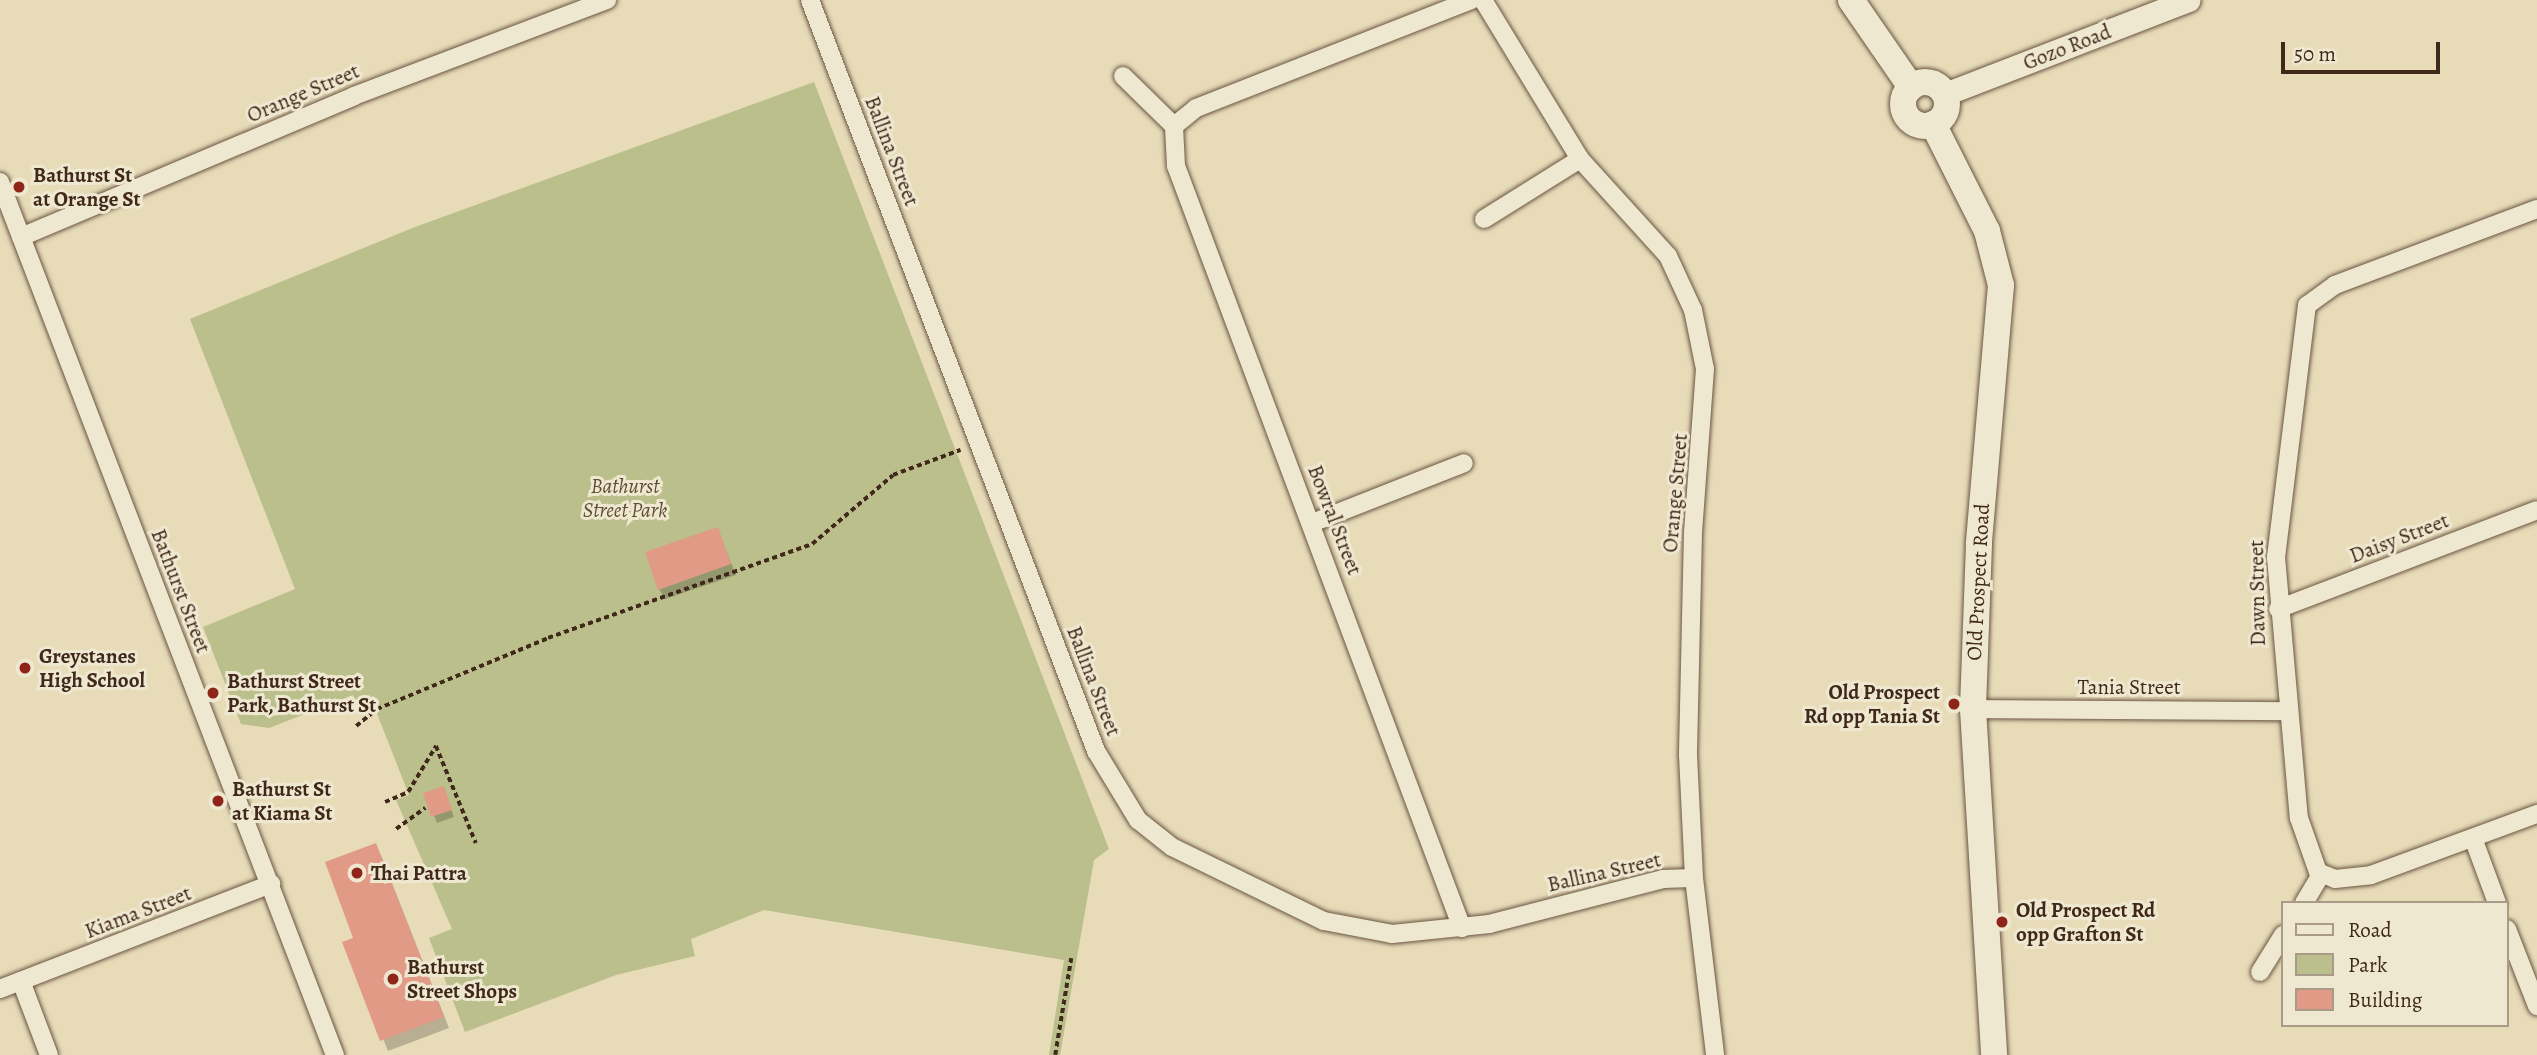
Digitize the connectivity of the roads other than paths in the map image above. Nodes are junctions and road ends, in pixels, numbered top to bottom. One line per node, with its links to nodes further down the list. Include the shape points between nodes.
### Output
1 (607, 0): 16 (street, Orange Street, via 354,96)
2 (810, 0): 30 (street, Ballina Street, via 1096,751 1138,820 1172,847 1324,921 1391,934)
3 (1472, 0): 11 (street, via 1196,108)
4 (1483, 0): 12 (street, Orange Street)
5 (1852, 0): 8 (main road)
6 (2189, 0): 9 (street, Gozo Road)
7 (1123, 76): 11 (street)
8 (1911, 87): 9 (main road, via 1929,82); 10 (main road, via 1904,99 1907,114 1917,124)
9 (1945, 93): 10 (main road, via 1945,112)
10 (1933, 124): 21 (main road, Old Prospect Road, via 1987,231 2001,285 1979,544)
11 (1174, 126): 19 (street, Bowral Street, via 1176,166)
12 (1580, 159): 15 (street); 26 (street, Orange Street, via 1668,256 1693,310 1705,369 1689,649)
13 (0, 182): 16 (street, Bathurst Street)
14 (2537, 209): 20 (street, Dawn Street, via 2300,299 2276,557)
15 (1484, 219)
16 (21, 237): 27 (street, Bathurst Street)
17 (1464, 463): 19 (street)
18 (2537, 510): 20 (street, Daisy Street)
19 (1312, 523): 30 (street, Bowral Street)
20 (2278, 609): 22 (street, Dawn Street)
21 (1973, 709): 22 (street, Tania Street); 40 (main road, Old Prospect Road)
22 (2285, 711): 25 (street, Dawn Street, via 2301,834)
23 (2537, 814): 24 (street)
24 (2473, 838): 25 (street, via 2358,878); 29 (street)
25 (2321, 875): 28 (street)
26 (1693, 878): 30 (street, Ballina Street); 39 (street, Orange Street)
27 (271, 884): 34 (street, Kiama Street); 38 (street, Bathurst Street)
28 (2305, 901)
29 (2496, 901)
30 (1462, 928)
31 (2509, 934): 36 (street)
32 (2282, 937): 33 (street)
33 (2260, 972)
34 (21, 981): 35 (street, Kiama Street); 37 (street)
35 (0, 989)
36 (2537, 1006)
37 (49, 1055)
38 (335, 1055)
39 (1715, 1055)
40 (1994, 1055)

